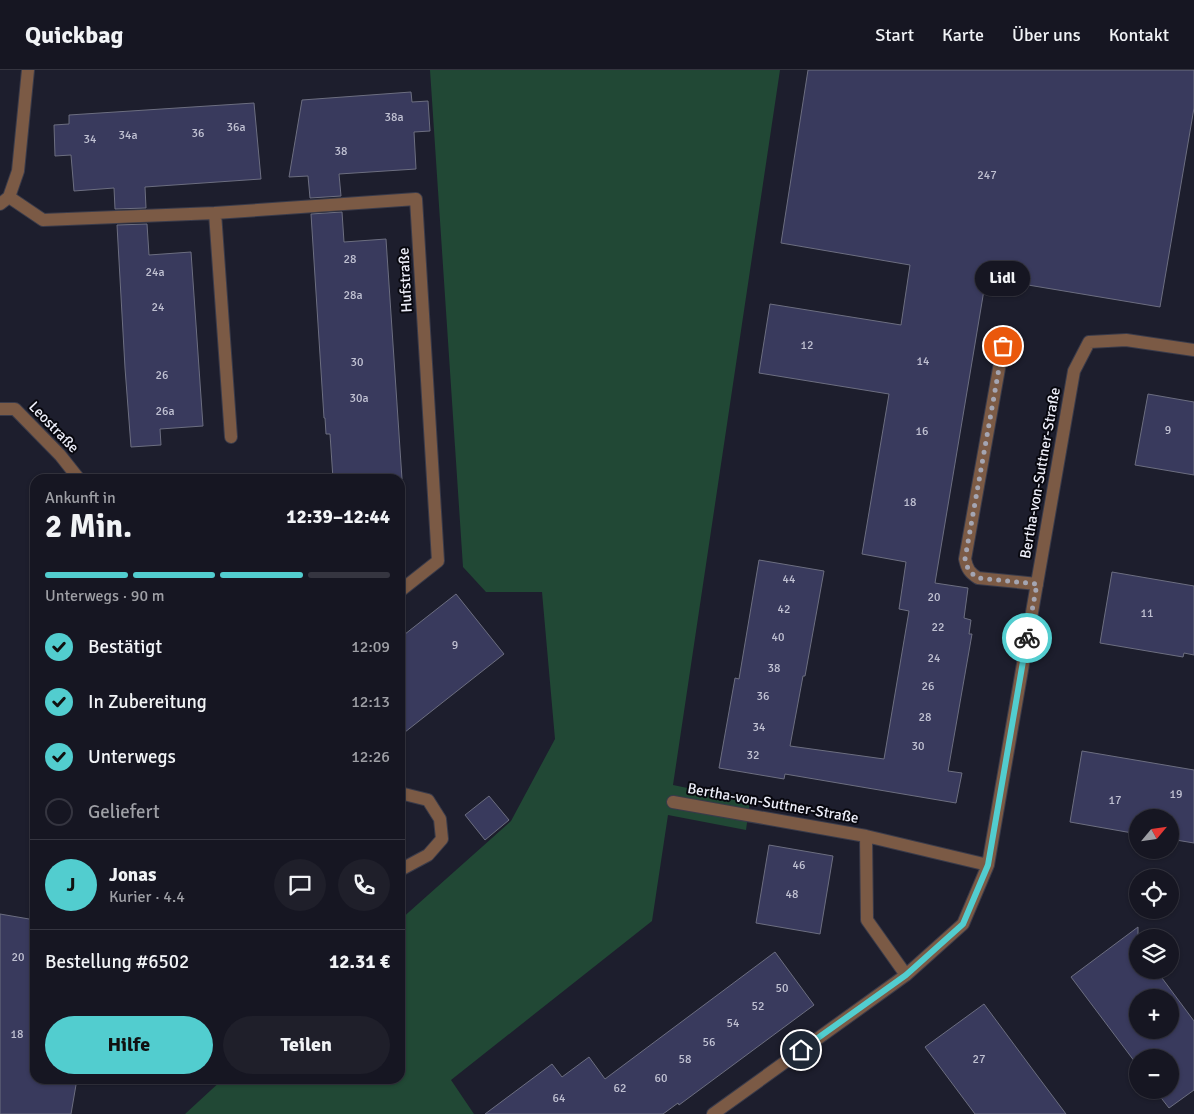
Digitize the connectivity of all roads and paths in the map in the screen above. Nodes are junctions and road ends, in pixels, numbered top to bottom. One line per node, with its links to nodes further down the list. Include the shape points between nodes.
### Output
1 (28, 70): 2 (street, Hufstraße, via 18,171)
2 (4, 200): 3 (street, Hufstraße, via 43,220)
3 (215, 213): 7 (street); 10 (street, Hufstraße, via 416,199 438,561)
4 (1003, 346): 9 (street, via 966,566 978,578)
5 (1194, 350): 9 (street, Bertha-von-Suttner-Straße, via 1126,340 1089,342 1074,371)
6 (0, 409): 8 (street, Leostraße, via 15,410)
7 (230, 437)
8 (75, 474)
9 (1037, 584): 14 (street, Bertha-von-Suttner-Straße)
10 (405, 587)
11 (405, 794): 15 (street, via 428,800 440,819 442,839 428,855)
12 (673, 802): 13 (street, Bertha-von-Suttner-Straße)
13 (866, 836): 14 (street, Bertha-von-Suttner-Straße); 16 (street, Bertha-von-Suttner-Straße, via 867,920)
14 (988, 865): 16 (street, Bertha-von-Suttner-Straße, via 963,924)
15 (405, 867)
16 (906, 975): 17 (street, Bertha-von-Suttner-Straße)
17 (713, 1114)

